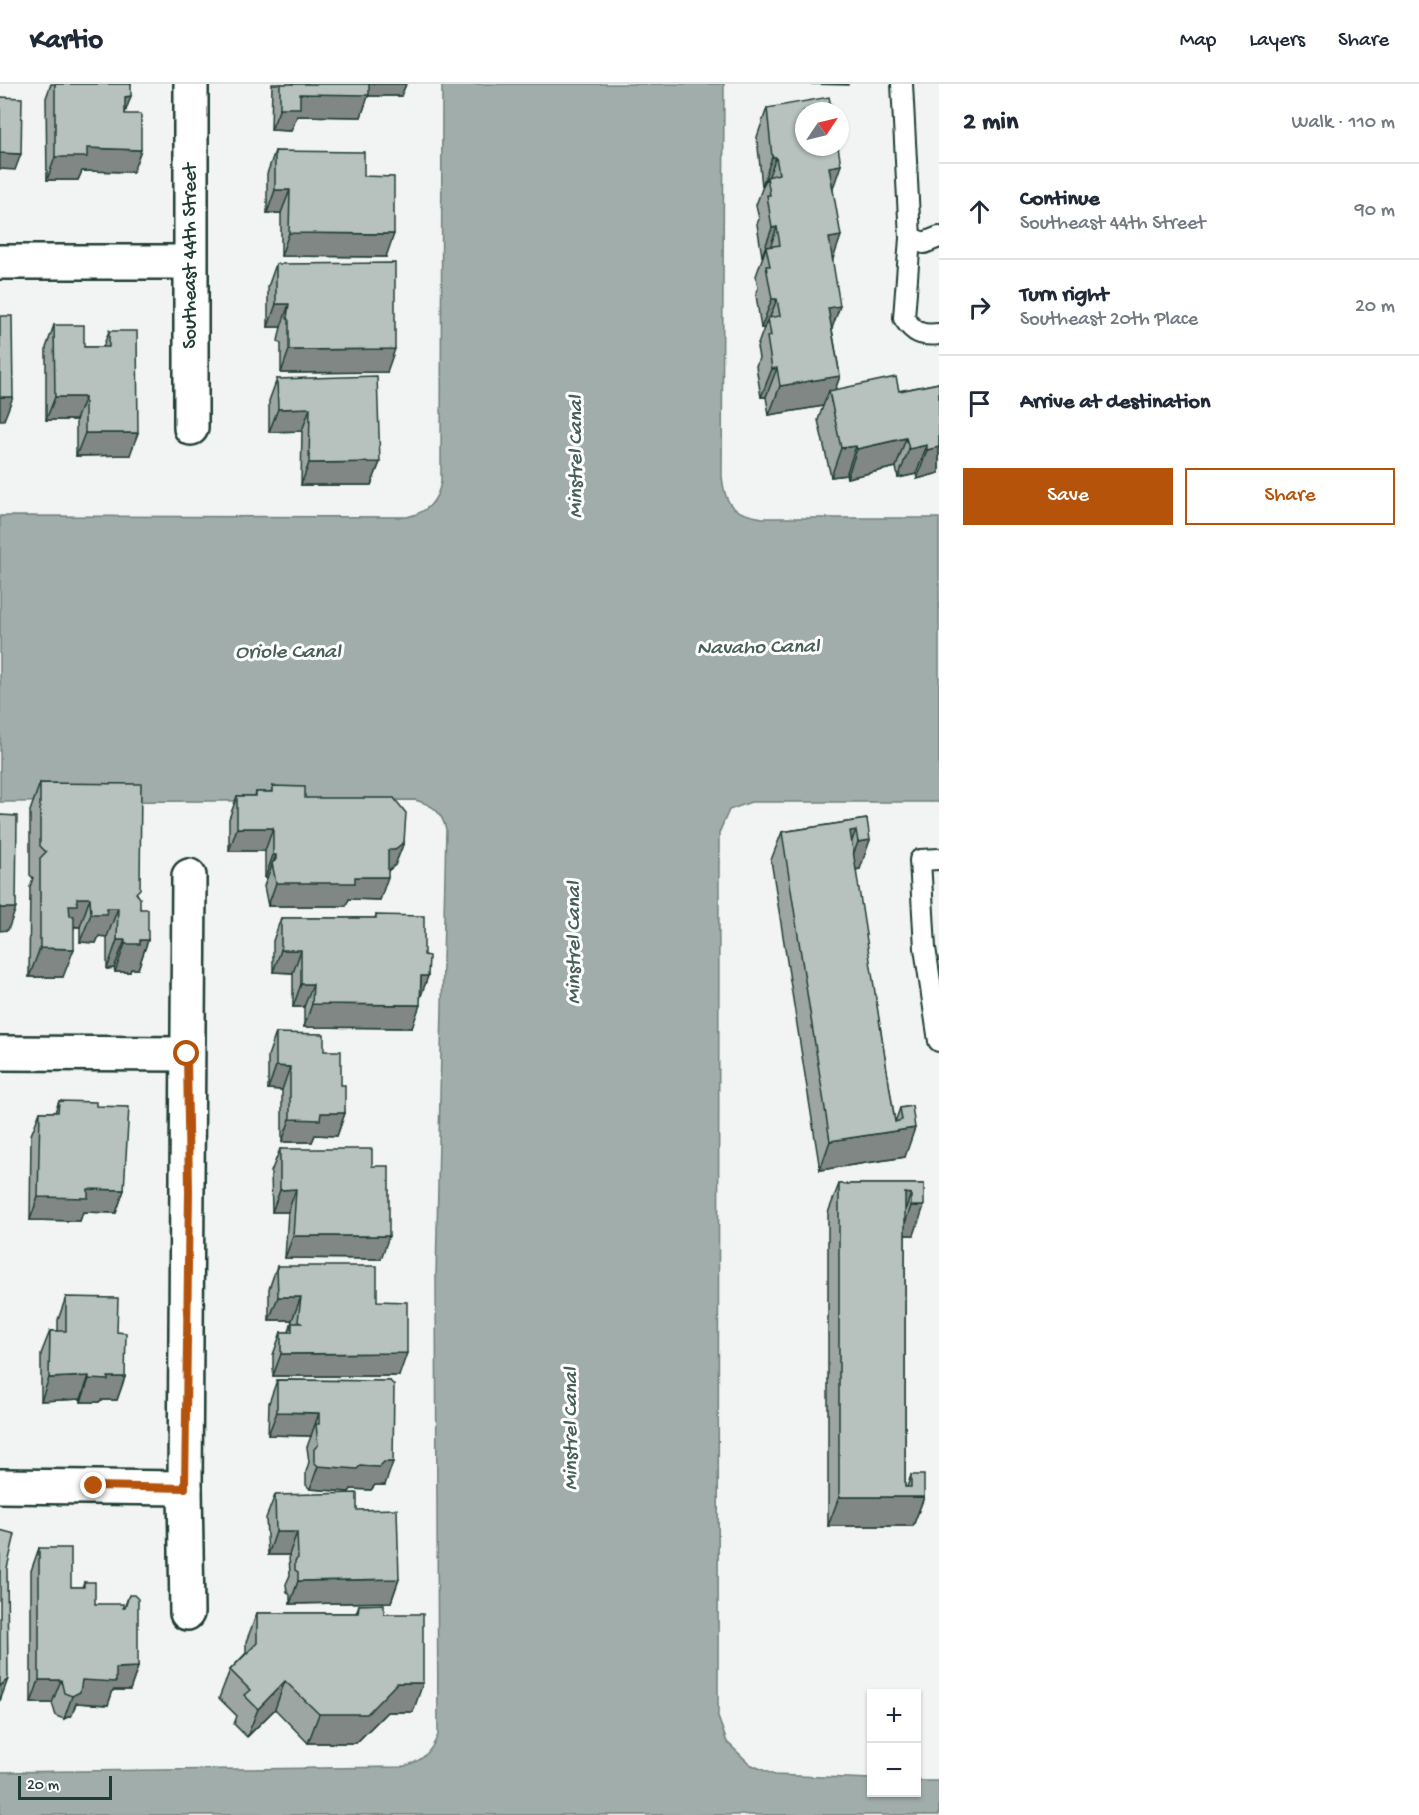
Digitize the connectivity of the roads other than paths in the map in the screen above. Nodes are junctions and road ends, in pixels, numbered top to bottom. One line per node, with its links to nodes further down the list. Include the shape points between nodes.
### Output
1 (191, 84): 6 (street, Southeast 44th Street)
2 (902, 84): 4 (lane)
3 (939, 237): 4 (lane, via 924,243)
4 (910, 238): 7 (lane, via 904,318 922,336)
5 (0, 262): 6 (street)
6 (189, 262): 8 (street, Southeast 44th Street)
7 (939, 334)
8 (191, 428)
9 (939, 859): 11 (lane, via 920,860 925,948)
10 (189, 876): 13 (street)
11 (939, 1041)
12 (0, 1053): 13 (street)
13 (187, 1054): 15 (street)
14 (0, 1486): 15 (street)
15 (185, 1488): 16 (street)
16 (187, 1613)

